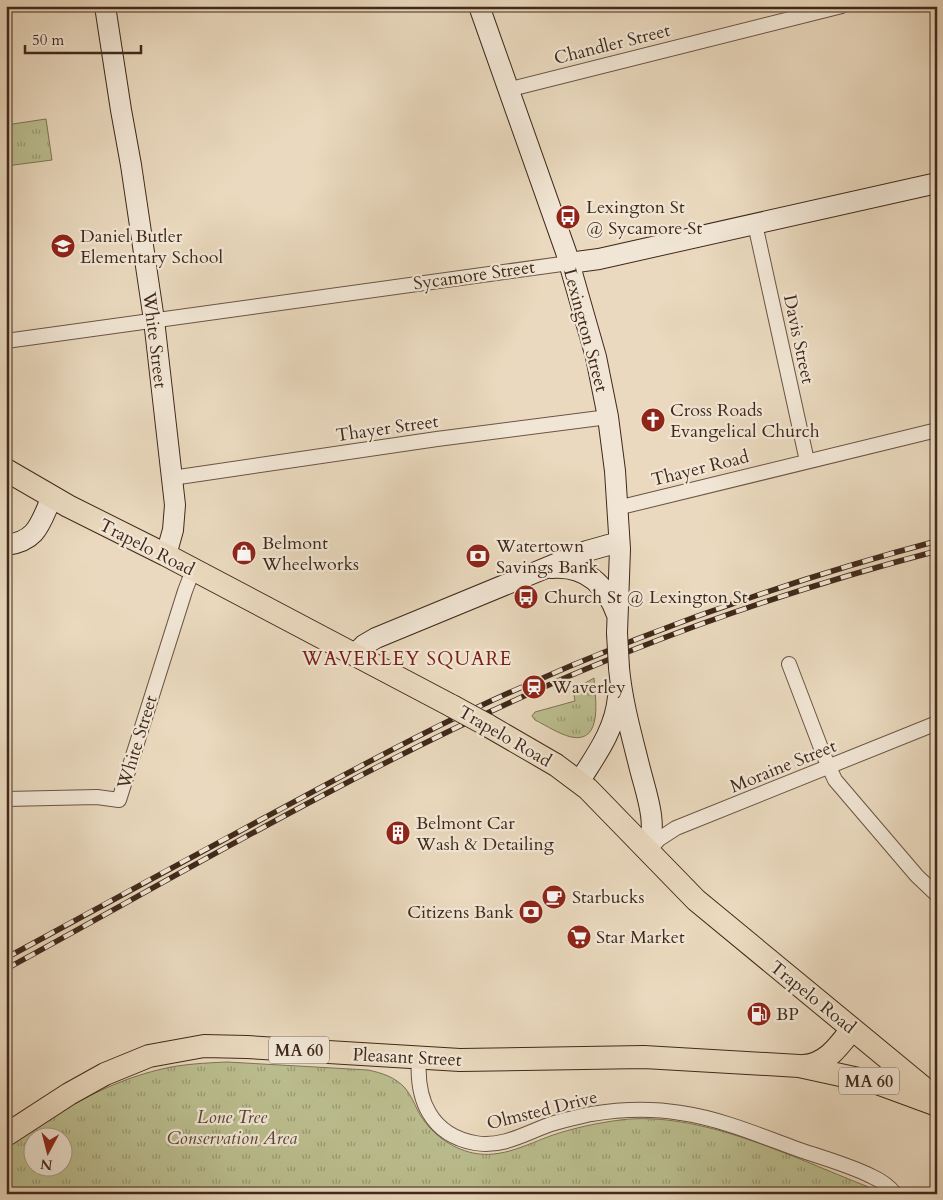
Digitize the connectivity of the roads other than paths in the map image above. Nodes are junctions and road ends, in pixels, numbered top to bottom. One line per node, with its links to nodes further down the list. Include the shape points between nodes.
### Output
1 (105, 6): 8 (street, White Street)
2 (478, 6): 4 (street, Lexington Street)
3 (842, 6): 4 (street, Chandler Street)
4 (507, 90): 7 (street, Lexington Street)
5 (937, 184): 6 (street, Sycamore Street)
6 (755, 224): 7 (street, Sycamore Street); 12 (street, Davis Street)
7 (569, 263): 8 (street, Sycamore Street); 10 (street, Lexington Street, via 596,357)
8 (154, 320): 9 (street, Sycamore Street); 14 (street, White Street)
9 (6, 341)
10 (608, 416): 14 (street, Thayer Street); 16 (street, Lexington Street)
11 (937, 430): 12 (street, Thayer Road)
12 (807, 461): 16 (street, Thayer Road)
13 (6, 470): 15 (main road, Trapelo Road)
14 (172, 478): 19 (street, White Street, via 175,513)
15 (52, 497): 18 (street, via 30,538); 19 (main road, Trapelo Road)
16 (618, 508): 17 (street, Lexington Street)
17 (619, 542): 20 (street, via 597,547); 22 (street, Lexington Street)
18 (6, 545)
19 (166, 555): 21 (main road, Trapelo Road)
20 (544, 569): 22 (street, via 573,569 591,576 607,595); 23 (street, via 376,638)
21 (194, 570): 23 (main road, Trapelo Road); 29 (street, White Street, via 119,800 97,797)
22 (617, 625): 25 (street, Lexington Street, bridge)
23 (355, 654): 28 (main road, Trapelo Road, bridge, via 547,759)
24 (789, 664): 27 (street)
25 (619, 668): 28 (street, Lexington Street, via 613,724); 30 (street, Lexington Street, via 626,717 651,814)
26 (937, 723): 27 (street, Moraine Street)
27 (828, 768): 30 (street, Moraine Street, via 676,828 658,839); 31 (street, via 917,876)
28 (579, 782): 30 (main road, Trapelo Road)
29 (6, 799)
30 (648, 851): 32 (main road, Trapelo Road, via 711,914)
31 (937, 895)
32 (852, 1029): 34 (main road, Pleasant Street / MA 60, via 827,1057 815,1064); 35 (main road, Trapelo Road / MA 60)
33 (419, 1059): 34 (main road, Pleasant Street / MA 60, via 503,1061 652,1057); 37 (main road, Pleasant Street / MA 60, via 232,1046 204,1046 163,1053 135,1061 93,1080); 38 (street, Olmsted Drive, via 418,1082 426,1109 442,1129 466,1141 504,1142 552,1124 607,1112 680,1113 722,1122 864,1173 879,1180)
34 (800, 1066): 36 (main road, Pleasant Street / MA 60, via 877,1083)
35 (937, 1099)
36 (937, 1105)
37 (6, 1135)
38 (895, 1194)

